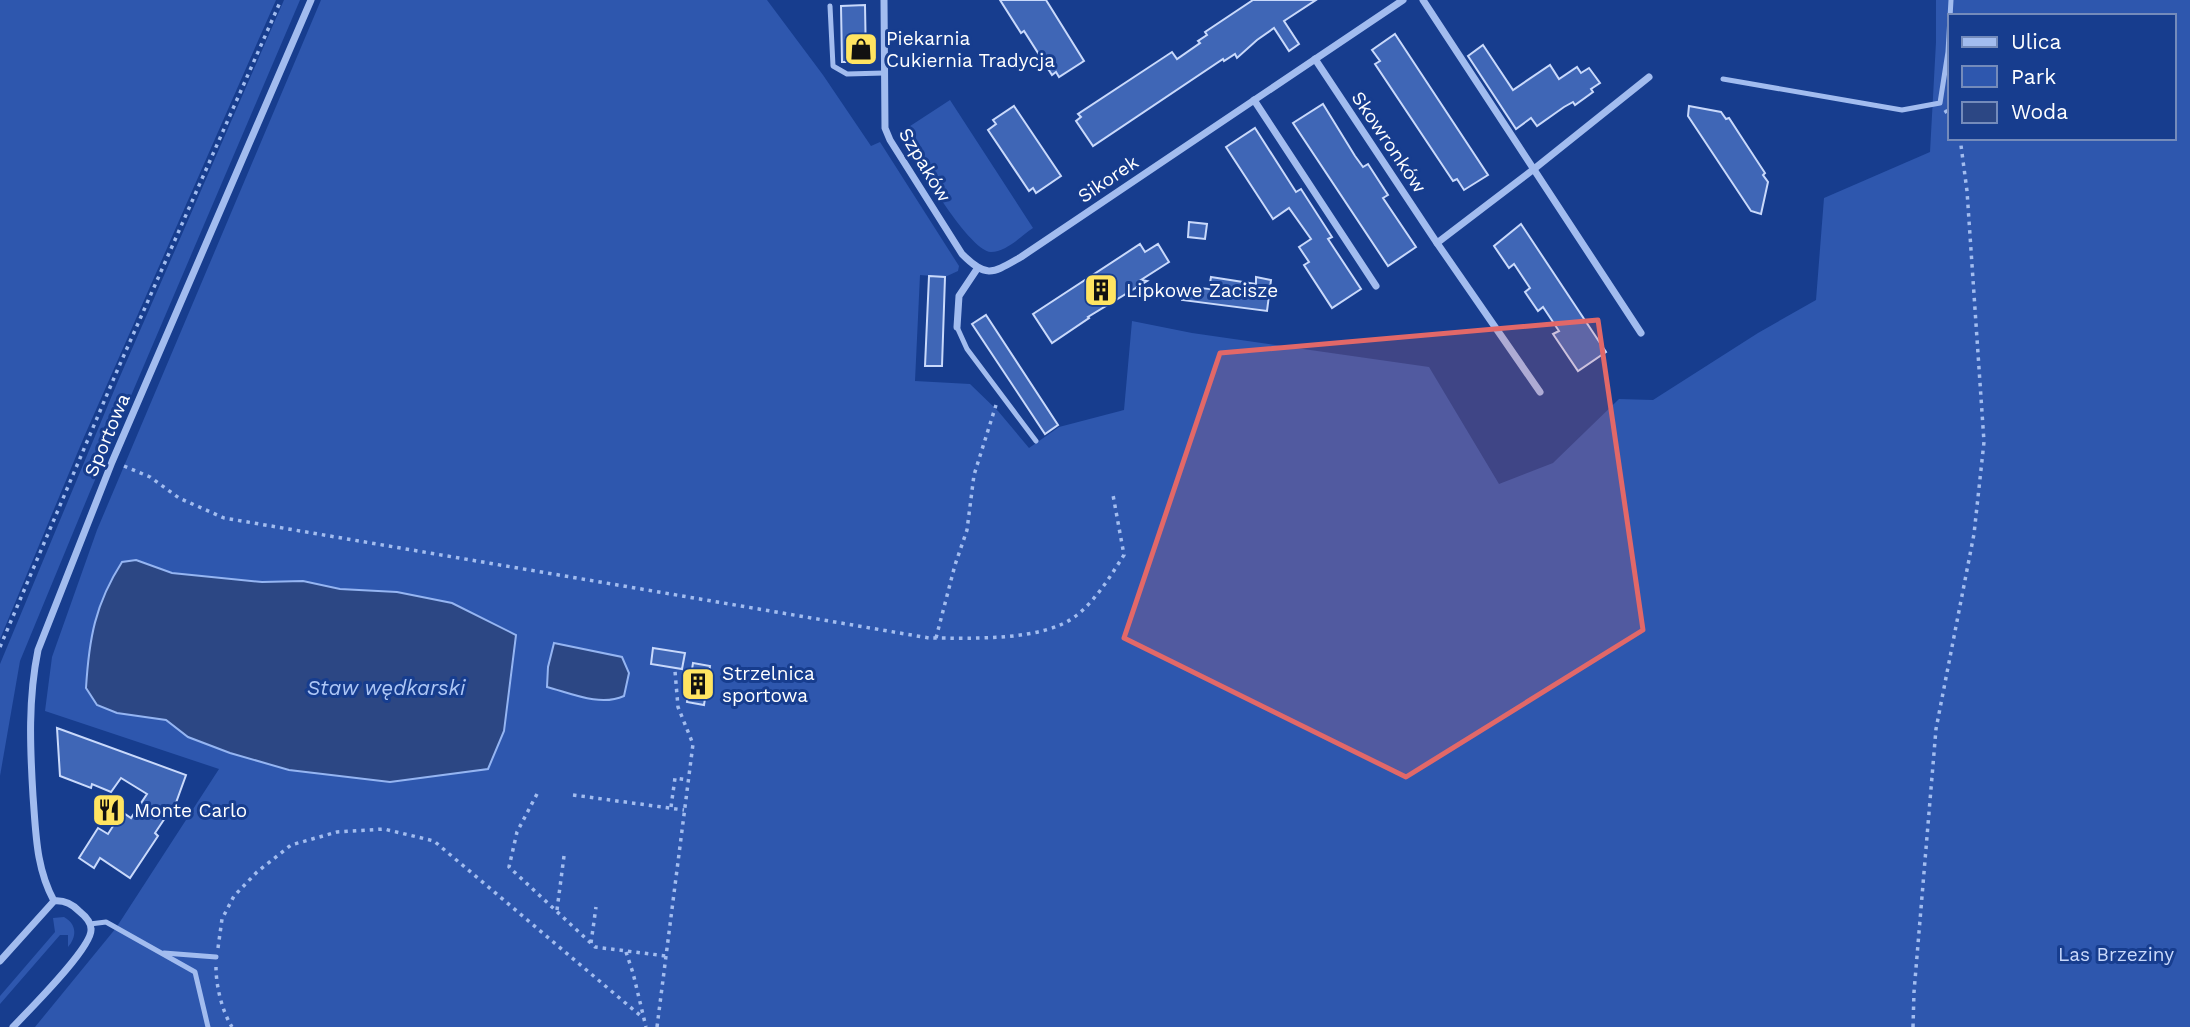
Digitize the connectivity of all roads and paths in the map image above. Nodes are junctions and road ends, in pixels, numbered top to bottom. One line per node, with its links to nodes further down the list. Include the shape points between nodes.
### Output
1 (281, 0): 26 (path)
2 (311, 0): 23 (street, Sportowa)
3 (884, 0): 9 (street, Szpaków)
4 (1403, 0): 8 (street, Sikorek)
5 (1423, 0): 14 (street)
6 (830, 6): 9 (lane, via 832,66 847,74)
7 (1948, 52): 11 (lane, via 1940,103 1902,110)
8 (1315, 59): 12 (street, Sikorek); 15 (street, Skowronków)
9 (884, 74): 16 (street, Szpaków, via 890,140)
10 (1649, 78): 14 (street)
11 (1723, 79)
12 (1254, 100): 16 (street, Sikorek, via 1021,257 997,271); 17 (street)
13 (1960, 140): 50 (path, via 1984,442 1974,534 1936,729)
14 (1534, 169): 15 (street); 19 (street)
15 (1437, 243): 20 (street, Skowronków)
16 (976, 269): 18 (street, via 959,296)
17 (1376, 286)
18 (957, 327): 21 (lane, via 967,349)
19 (1641, 333)
20 (1539, 392)
21 (1000, 393): 22 (lane); 25 (path, via 974,475 967,530)
22 (1036, 441)
23 (112, 461): 25 (path, via 224,517); 34 (street, Sportowa, via 38,650 32,678 30,745 36,853)
24 (1113, 495): 25 (path, via 1124,555 1077,615 1052,628 995,638)
25 (936, 638)
26 (0, 647)
27 (675, 671): 28 (path, via 678,707 693,744)
28 (688, 780): 31 (path, via 675,778); 32 (path)
29 (537, 794): 36 (path, via 517,832 509,867)
30 (573, 795): 31 (path)
31 (671, 807): 32 (path)
32 (684, 810): 41 (path)
33 (564, 856): 36 (path)
34 (54, 901): 37 (street, via 75,906); 43 (street)
35 (596, 907): 38 (path)
36 (557, 910): 38 (path)
37 (90, 924): 40 (lane, via 106,922); 45 (street, via 83,949)
38 (591, 943): 39 (path)
39 (625, 951): 41 (path); 44 (path)
40 (161, 953): 42 (lane); 46 (lane, via 195,972)
41 (666, 956): 49 (path)
42 (216, 957): 44 (path, via 222,919 234,896 291,845 337,832 384,830 434,841); 47 (path, via 216,978)
43 (0, 961)
44 (642, 1017): 48 (path)
45 (13, 1027)
46 (208, 1027)
47 (232, 1027)
48 (646, 1027)
49 (657, 1027)
50 (1913, 1027)

